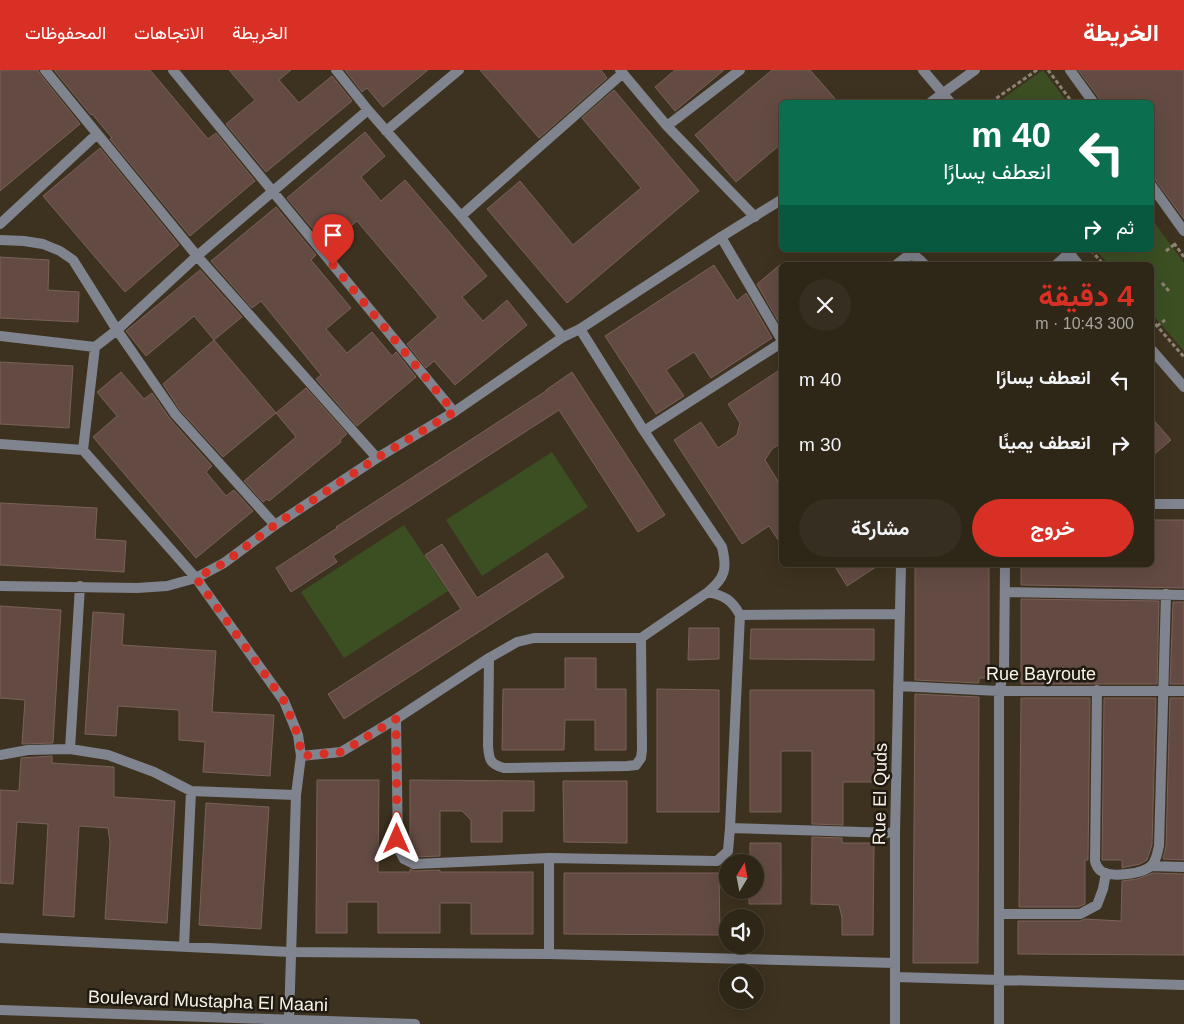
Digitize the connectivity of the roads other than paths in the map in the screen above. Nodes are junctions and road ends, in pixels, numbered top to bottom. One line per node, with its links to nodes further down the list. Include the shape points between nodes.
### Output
1 (45, 70): 15 (street)
2 (173, 70): 17 (street)
3 (336, 70): 12 (street)
4 (459, 70): 14 (street)
5 (740, 70): 13 (street)
6 (923, 70): 10 (street)
7 (976, 70): 10 (street)
8 (1070, 70): 11 (street)
9 (621, 72): 13 (street); 19 (street)
10 (946, 98)
11 (1092, 100)
12 (368, 110): 14 (street); 17 (street)
13 (668, 126): 20 (street)
14 (386, 131): 19 (street)
15 (97, 134): 21 (street); 26 (street)
16 (1154, 189): 22 (street)
17 (272, 192): 26 (street); 40 (street)
18 (779, 201): 20 (street)
19 (461, 216): 35 (street)
20 (755, 217): 23 (street)
21 (0, 224)
22 (1184, 231)
23 (721, 237): 31 (street); 34 (street)
24 (0, 240): 32 (street, via 43,244 73,260)
25 (1068, 252): 29 (street); 30 (street)
26 (197, 256): 32 (street); 44 (street)
27 (899, 262): 28 (street, via 911,255)
28 (922, 262)
29 (1059, 262)
30 (1076, 262)
31 (580, 329): 35 (street); 41 (street)
32 (118, 330): 37 (street); 47 (street, via 176,414)
33 (0, 336): 37 (street)
34 (779, 336)
35 (563, 337): 40 (street)
36 (779, 344): 41 (street)
37 (95, 347): 43 (street)
38 (1154, 352): 39 (street)
39 (1184, 387)
40 (454, 412): 44 (street)
41 (644, 431): 53 (street, via 722,546 726,562 723,576)
42 (0, 444): 43 (street)
43 (83, 450): 50 (street)
44 (377, 458): 47 (street)
45 (1154, 504): 46 (street)
46 (1184, 504)
47 (275, 525): 50 (street, via 224,563)
48 (901, 567): 57 (street, Rue El Quds)
49 (1005, 567): 54 (street)
50 (196, 578): 52 (street, via 167,586); 69 (street, via 284,701 298,735)
51 (0, 586): 52 (street)
52 (80, 586): 67 (street)
53 (708, 592): 58 (street, via 722,595 734,604); 59 (street)
54 (1005, 592): 55 (street); 63 (street, via 1004,672)
55 (1166, 594): 56 (street); 65 (street)
56 (1184, 595)
57 (900, 614): 58 (street); 61 (street, Rue El Quds)
58 (740, 615): 72 (street)
59 (641, 638): 60 (street, via 534,638 517,642); 60 (street, via 642,750 636,765 495,766 489,758 488,746)
60 (489, 658): 66 (street)
61 (898, 686): 63 (street, Rue Bayroute); 73 (street, Rue El Quds)
62 (1097, 690): 63 (street, Rue Bayroute); 65 (street, Rue Bayroute); 77 (street, via 1095,861)
63 (999, 691): 78 (street)
64 (1184, 691): 65 (street, Rue Bayroute)
65 (1163, 692): 75 (street, via 1159,846)
66 (396, 719): 69 (street, via 342,752); 74 (street, via 397,839 404,859 414,864)
67 (70, 749): 68 (street, via 28,750); 70 (street, via 108,755 154,772)
68 (0, 756)
69 (302, 756): 71 (street)
70 (191, 791): 71 (street); 80 (street)
71 (296, 796): 81 (street)
72 (730, 828): 73 (street); 74 (street, via 728,851 717,861)
73 (895, 832): 83 (street, Rue El Quds)
74 (549, 858): 82 (street)
75 (1151, 866): 76 (street); 77 (street, via 1142,872)
76 (1184, 867)
77 (1106, 874): 78 (street, via 1097,905 1080,914)
78 (999, 914): 85 (street)
79 (0, 938): 80 (street)
80 (184, 946): 81 (street)
81 (290, 952): 82 (street); 88 (street)
82 (549, 954): 83 (street)
83 (895, 963): 84 (street, Rue El Quds)
84 (895, 976): 85 (street); 90 (street, Rue El Quds)
85 (999, 979): 86 (street); 91 (street)
86 (1184, 985)
87 (0, 1010): 88 (street, Boulevard Mustapha El Maani)
88 (289, 1020): 89 (street, Boulevard Mustapha El Maani)
89 (415, 1024)
90 (895, 1024)
91 (999, 1024)

